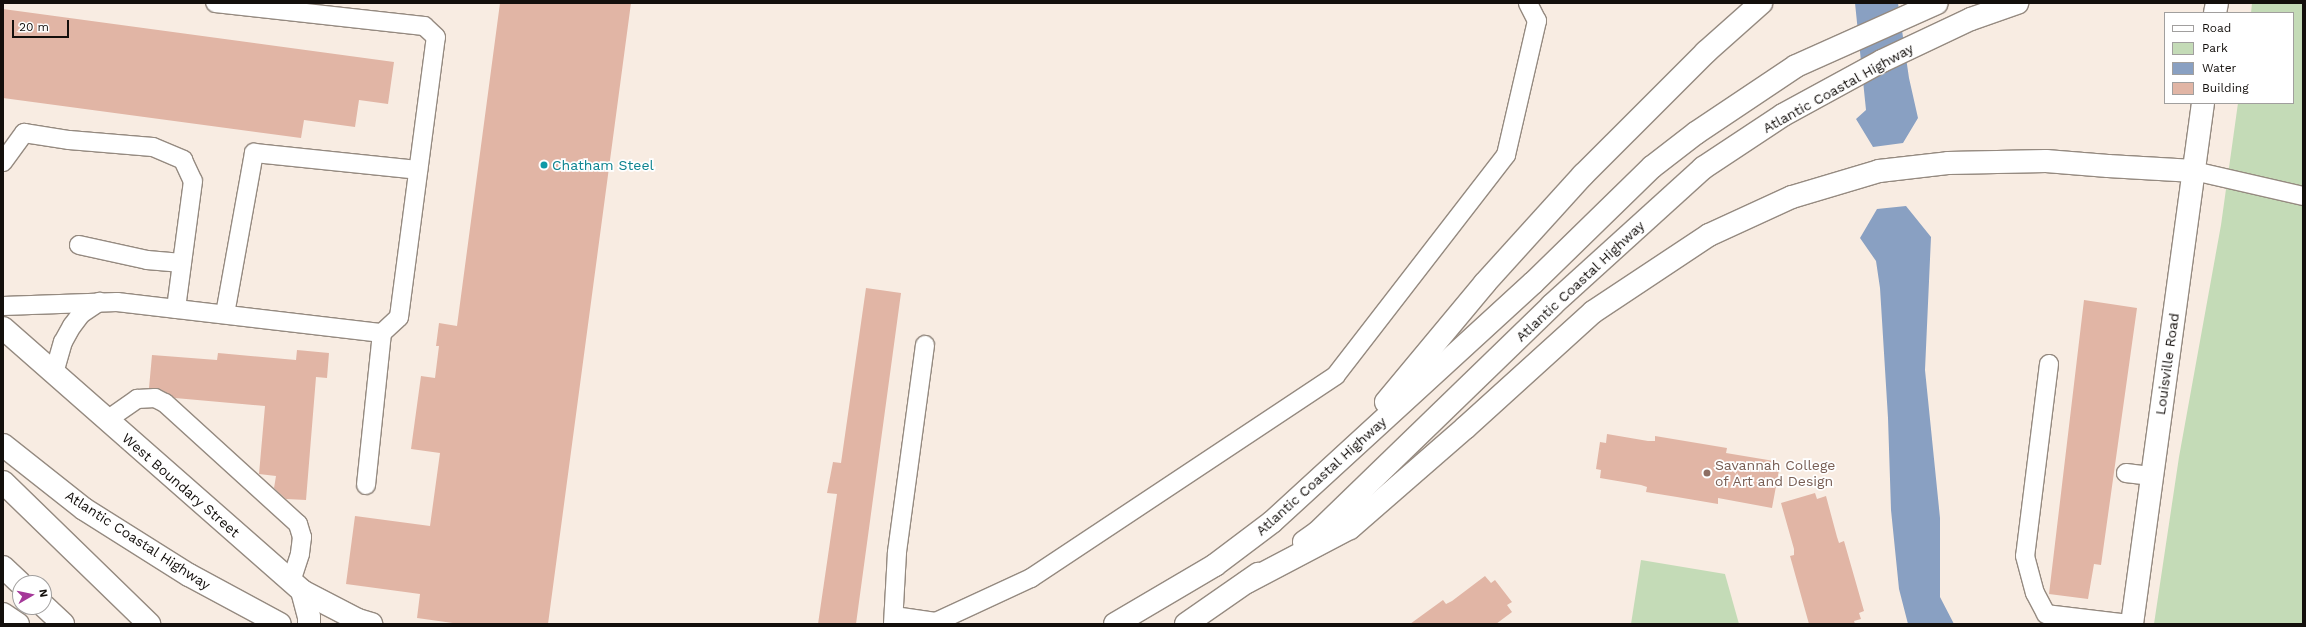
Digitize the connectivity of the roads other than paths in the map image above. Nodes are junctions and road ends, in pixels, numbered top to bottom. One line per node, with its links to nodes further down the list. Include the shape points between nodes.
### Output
1 (216, 3): 8 (street, via 424,26 436,37)
2 (1528, 3): 36 (street, via 1537,21 1506,154 1336,375 1031,578)
3 (1761, 3): 24 (main road, via 1686,73 1584,176 1485,283)
4 (1937, 3): 24 (main road, Atlantic Coastal Highway, via 1796,66 1696,133 1652,167 1533,283)
5 (2017, 3): 31 (main road, Atlantic Coastal Highway, via 1970,19 1882,61 1783,116 1703,168 1552,305 1316,533)
6 (2203, 104): 9 (main road, Louisville Road)
7 (3, 162): 12 (street, via 24,133 69,140 153,147 183,160 193,181)
8 (418, 170): 16 (street, via 254,153); 18 (street, via 399,317)
9 (2194, 170): 10 (street); 26 (main road, Louisville Road); 31 (main road, via 2046,160 1955,163 1879,171 1792,197 1709,235 1593,312 1350,528)
10 (2303, 196)
11 (79, 245): 12 (street, via 147,260)
12 (182, 263): 15 (street)
13 (100, 301): 14 (street); 15 (street); 21 (street, via 81,314 72,326 63,342)
14 (3, 306)
15 (176, 309): 16 (street)
16 (225, 314): 18 (street)
17 (3, 328): 21 (main road, West Boundary Street)
18 (382, 333): 28 (street)
19 (925, 345): 35 (street, via 897,552)
20 (2049, 364): 45 (street, via 2025,556 2035,593 2046,614)
21 (54, 373): 22 (main road, West Boundary Street)
22 (107, 420): 32 (main road, West Boundary Street); 32 (street, via 137,399 155,398 165,403 298,524 302,538)
23 (3, 445): 40 (main road, Atlantic Coastal Highway, via 84,509 189,575)
24 (1328, 470): 43 (main road, Atlantic Coastal Highway, via 1272,522 1215,565)
25 (2126, 473): 26 (street)
26 (2152, 476): 45 (main road, Louisville Road)
27 (3, 482): 39 (main road)
28 (366, 485)
29 (3, 566): 30 (main road)
30 (12, 575)
31 (1247, 582): 44 (main road, Atlantic Coastal Highway)
32 (297, 586): 41 (main road, via 309,617); 42 (main road, West Boundary Street, via 358,620)
33 (3, 614): 37 (main road)
34 (52, 614): 38 (main road)
35 (894, 620): 36 (street)
36 (936, 623)
37 (18, 624)
38 (63, 624)
39 (149, 624)
40 (280, 624)
41 (309, 624)
42 (371, 624)
43 (1115, 624)
44 (1186, 624)
45 (2131, 624)

